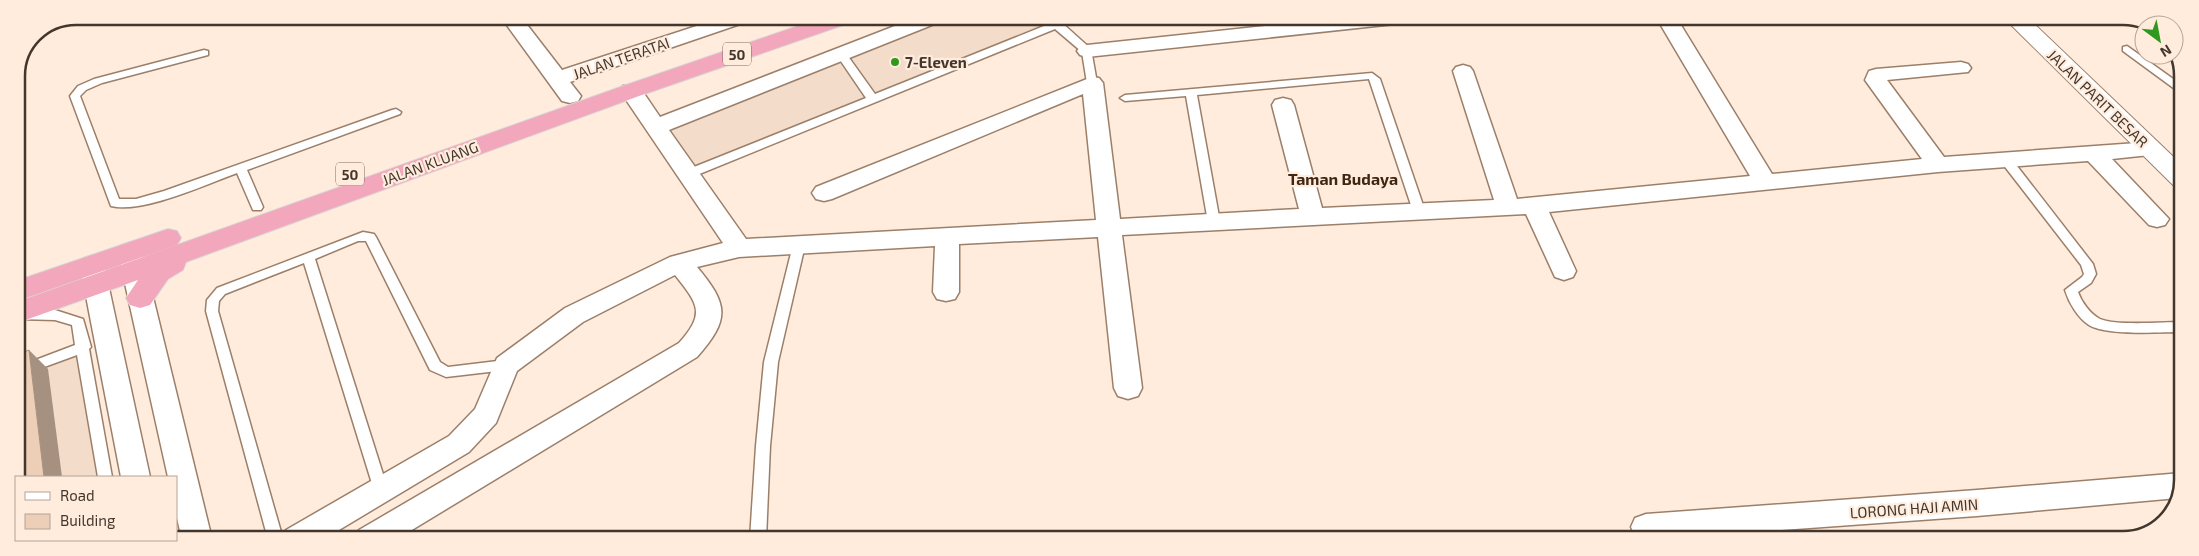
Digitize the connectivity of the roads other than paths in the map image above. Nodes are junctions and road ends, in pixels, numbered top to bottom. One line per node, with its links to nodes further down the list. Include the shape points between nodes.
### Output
1 (518, 25): 19 (street)
2 (722, 25): 19 (street, JALAN TERATAI)
3 (770, 25): 19 (highway, JALAN KLUANG / 50)
4 (821, 25): 20 (highway, JALAN KLUANG / 50)
5 (915, 25): 14 (street)
6 (1054, 25): 22 (lane)
7 (1058, 25): 12 (lane)
8 (1329, 25): 12 (street)
9 (1671, 25): 34 (street)
10 (2022, 25): 27 (street, JALAN PARIT BESAR)
11 (2127, 49): 18 (lane)
12 (1087, 51): 17 (lane)
13 (204, 53): 31 (lane, via 98,81 82,88 74,96 115,203 136,202 168,194)
14 (841, 54): 22 (lane); 26 (street)
15 (1961, 68): 30 (street, via 1876,75 1876,80)
16 (1463, 70): 38 (street)
17 (1092, 84): 35 (street); 43 (street)
18 (2174, 86)
19 (564, 88): 37 (highway, JALAN KLUANG / 50)
20 (631, 90): 26 (street); 45 (highway, JALAN KLUANG / 50)
21 (1191, 93): 23 (lane); 39 (lane, via 1372,76); 42 (lane)
22 (872, 98): 33 (lane)
23 (1125, 98)
24 (1283, 105): 40 (street)
25 (396, 112): 31 (lane)
26 (655, 127): 33 (street)
27 (2151, 149): 28 (street); 32 (street, JALAN PARIT BESAR)
28 (2094, 154): 29 (street); 41 (street)
29 (2006, 160): 30 (street); 58 (lane, via 2087,264 2090,274 2087,280 2071,290 2072,296 2092,321 2108,325)
30 (1938, 165): 34 (street)
31 (241, 168): 37 (lane)
32 (2174, 170)
33 (688, 174): 47 (street)
34 (1765, 182): 36 (street)
35 (824, 193)
36 (1534, 206): 38 (street); 51 (street)
37 (256, 207): 49 (highway, JALAN KLUANG / 50)
38 (1508, 207): 39 (street)
39 (1419, 211): 40 (street)
40 (1313, 218): 42 (street)
41 (2157, 220)
42 (1214, 222): 43 (street)
43 (1109, 227): 44 (street); 62 (street)
44 (947, 237): 46 (street); 54 (street)
45 (219, 240): 49 (highway, JALAN KLUANG / 50); 55 (highway, via 158,272)
46 (799, 246): 47 (street); 72 (lane, via 771,362)
47 (739, 248): 50 (street)
48 (308, 257): 60 (lane, via 355,238 370,237 435,366 446,372); 66 (lane); 69 (lane, via 221,291 212,300 212,310)
49 (132, 261): 52 (highway, JALAN KLUANG / 50); 55 (street)
50 (680, 263): 60 (street, via 574,315); 71 (street, via 708,302 708,320 688,350)
51 (1564, 271)
52 (94, 275): 53 (highway, JALAN KLUANG / 50); 56 (highway, JALAN KLUANG / 50); 64 (street)
53 (25, 289)
54 (946, 292)
55 (140, 298): 68 (street)
56 (25, 310)
57 (25, 314): 59 (lane, via 55,315 78,322)
58 (2174, 327)
59 (84, 348): 61 (lane); 63 (lane)
60 (506, 365): 66 (street, via 486,415 459,444)
61 (25, 369)
62 (1128, 388)
63 (105, 476)
64 (136, 476)
65 (2173, 486): 67 (street, LORONG HAJI AMIN, via 1977,504)
66 (381, 490): 70 (street)
67 (1646, 527)
68 (195, 531)
69 (274, 531)
70 (310, 531)
71 (383, 531)
72 (758, 531)

